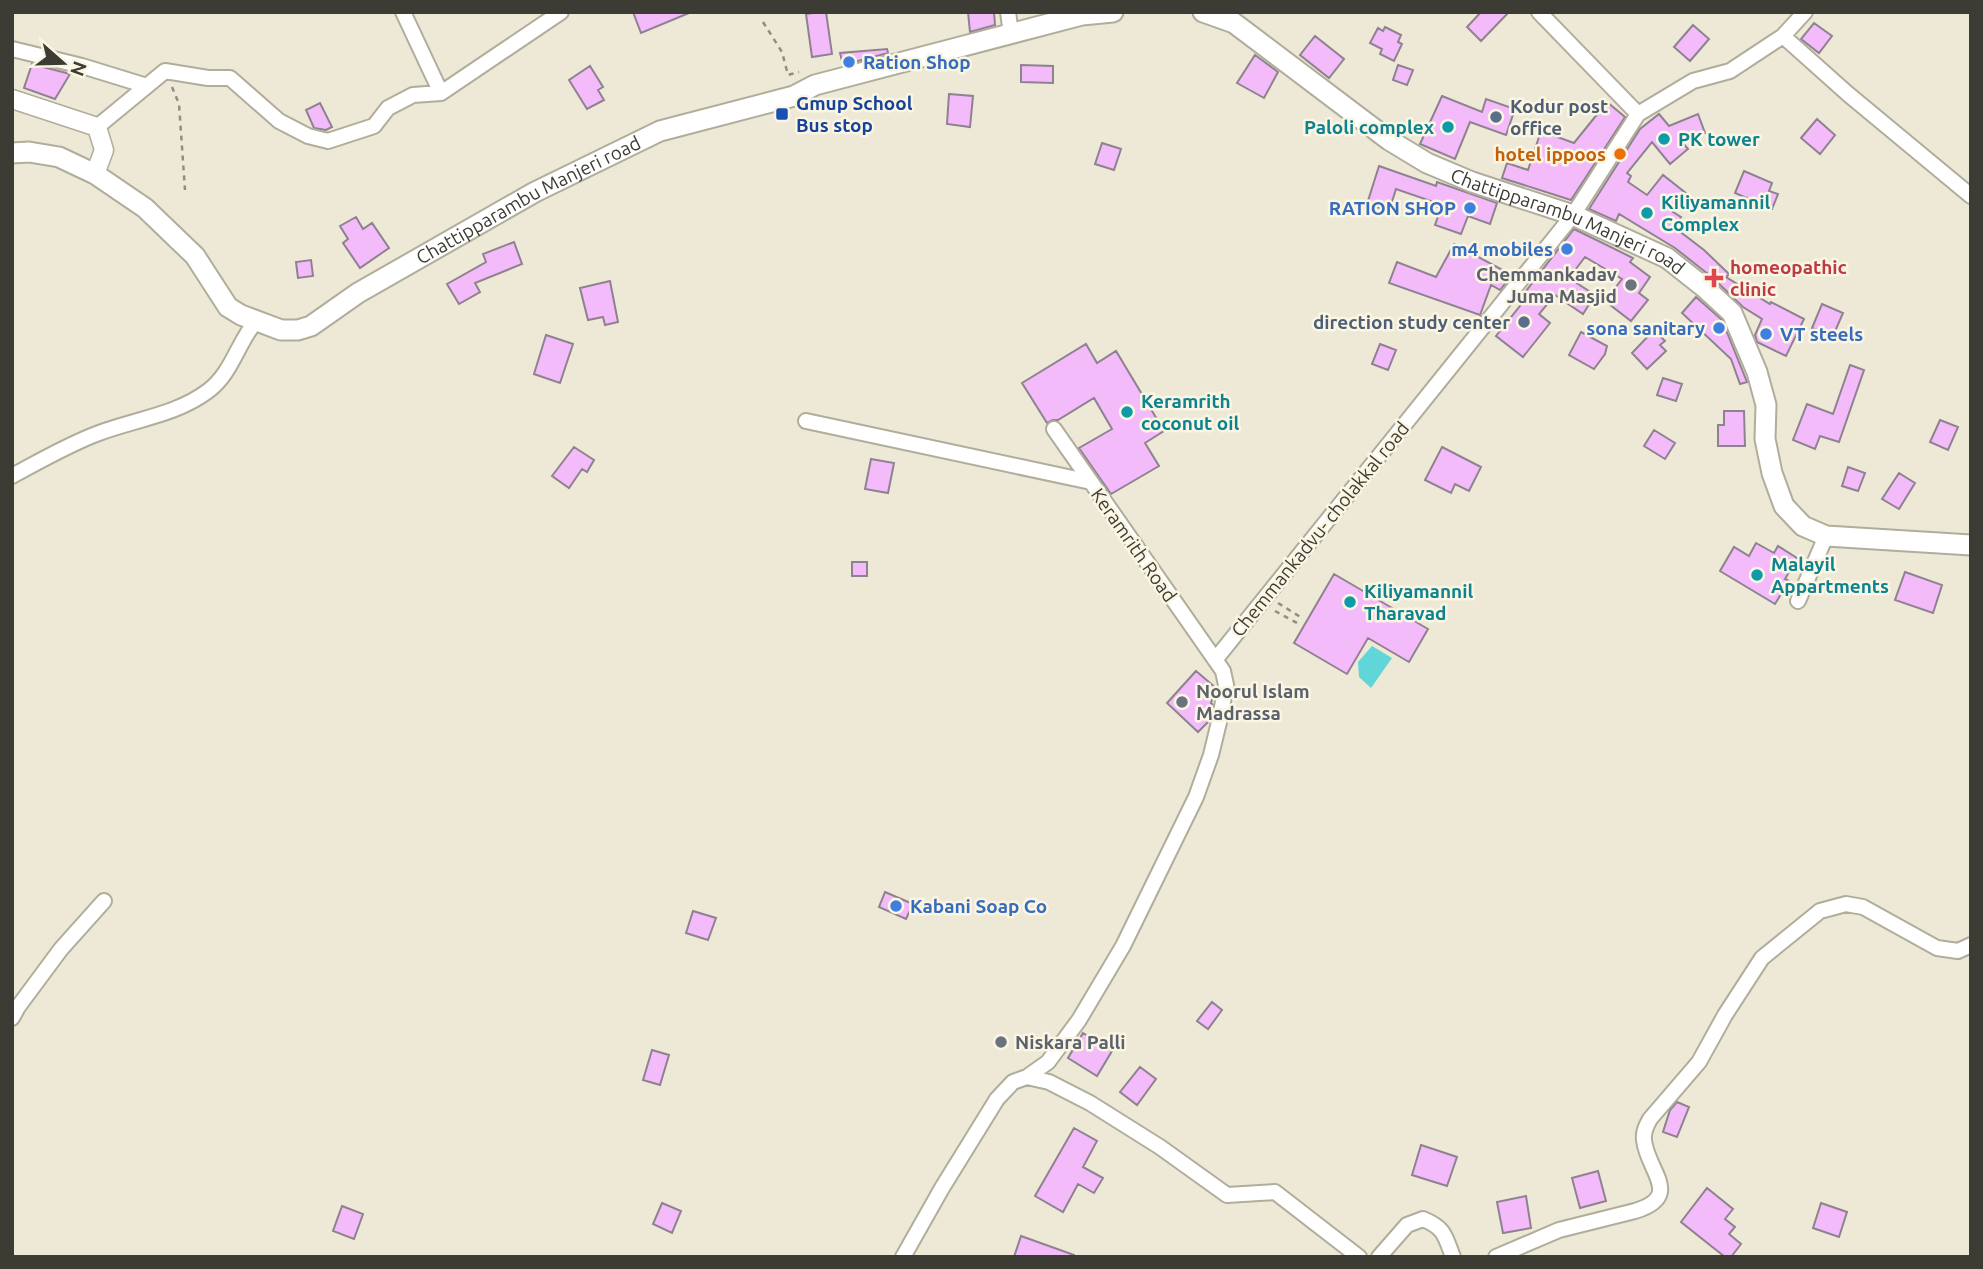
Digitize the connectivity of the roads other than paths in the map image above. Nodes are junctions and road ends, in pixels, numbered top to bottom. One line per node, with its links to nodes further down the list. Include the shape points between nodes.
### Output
1 (403, 12): 12 (street)
2 (561, 12): 12 (street)
3 (1008, 12): 8 (street)
4 (1113, 12): 8 (main road, Chattipparambu Manjeri road, via 1082,15)
5 (1203, 12): 19 (main road, Chattipparambu Manjeri road, via 1234,23 1389,140 1427,163)
6 (1539, 12): 14 (street)
7 (1805, 12): 9 (street)
8 (1011, 34): 20 (main road, Chattipparambu Manjeri road, via 660,131 500,212 358,293 311,326 281,330)
9 (1783, 36): 14 (street, via 1730,71 1693,81); 18 (street)
10 (12, 49): 11 (street)
11 (147, 86): 12 (street, via 164,71 230,78 279,121 328,141 374,126 388,108 413,95); 15 (street)
12 (441, 93)
13 (12, 99): 15 (street)
14 (1638, 114): 19 (street, Chemmankadvu- cholakkal road)
15 (97, 127): 17 (street, via 104,150)
16 (12, 153): 17 (main road, Chattipparambu Manjeri road, via 59,157)
17 (95, 174): 20 (main road, Chattipparambu Manjeri road, via 145,208 195,257 228,307)
18 (1971, 196)
19 (1573, 215): 25 (main road, Chattipparambu Manjeri road, via 1667,258 1732,313 1766,405 1765,439 1784,506 1803,526); 28 (street, Chemmankadvu- cholakkal road)
20 (256, 321): 23 (street, via 243,336 231,367 210,390 179,409 97,433)
21 (806, 421): 24 (street)
22 (1054, 429): 24 (street, Keramrith Road)
23 (12, 476)
24 (1091, 482): 28 (street, Keramrith Road)
25 (1826, 536): 26 (main road, Chattipparambu Manjeri road); 27 (street)
26 (1971, 545)
27 (1798, 601)
28 (1215, 660): 32 (street, via 1226,685 1211,755 1196,797 1123,946 1079,1020 1048,1062)
29 (104, 901): 31 (street, via 61,949)
30 (1971, 946): 37 (street, via 1958,951 1937,948 1863,907 1846,904 1820,911 1762,958 1699,1062 1644,1129 1661,1186 1655,1202 1559,1230)
31 (12, 1018)
32 (1027, 1077): 33 (street, via 1013,1082 997,1099); 34 (street, via 1049,1082 1090,1103 1227,1195 1275,1192)
33 (903, 1257)
34 (1359, 1257)
35 (1379, 1257): 36 (street, via 1407,1225 1423,1219 1438,1224)
36 (1453, 1257)
37 (1496, 1257)

